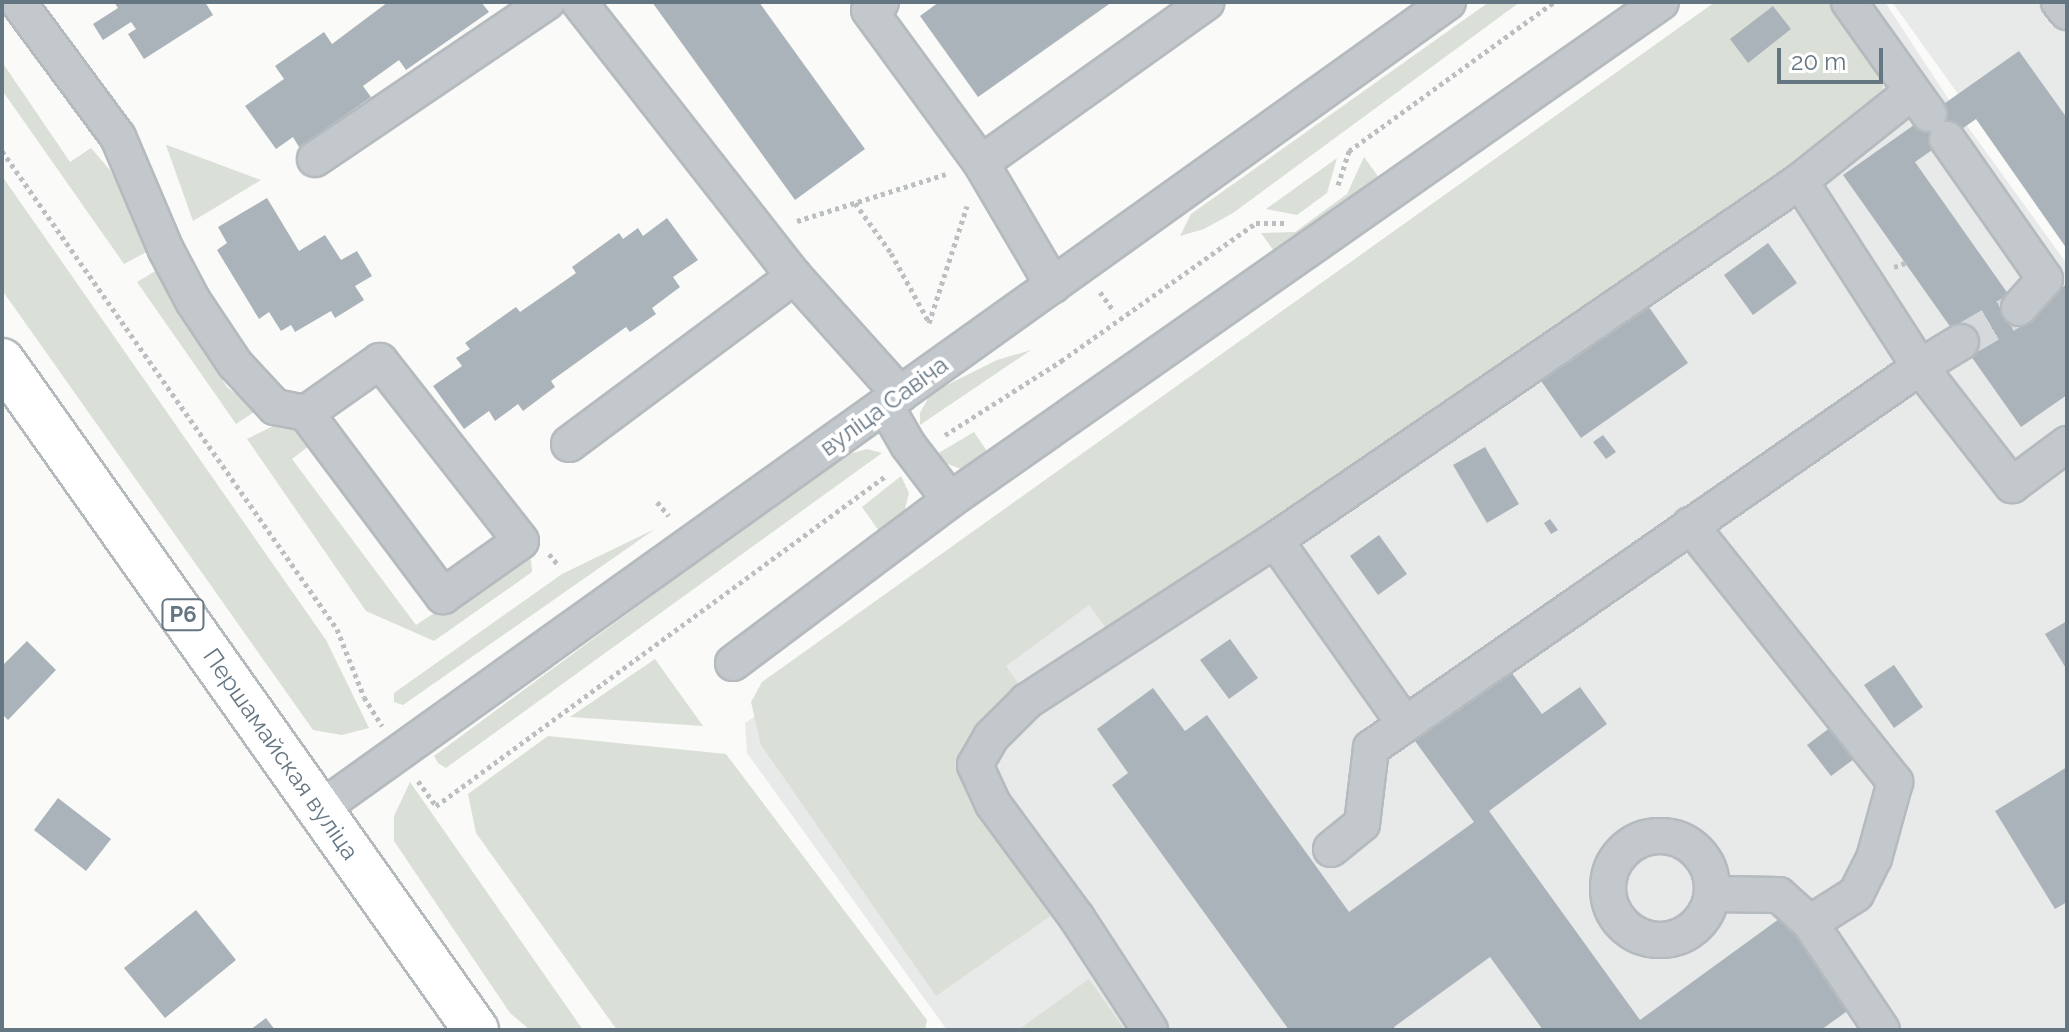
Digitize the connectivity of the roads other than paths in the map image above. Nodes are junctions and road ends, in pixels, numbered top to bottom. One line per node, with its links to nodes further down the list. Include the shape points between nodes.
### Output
1 (18, 2): 22 (street, via 118,137 172,263 235,364 275,407)
2 (547, 2): 12 (street)
3 (579, 2): 15 (street)
4 (881, 2): 13 (street, via 869,10)
5 (1207, 2): 13 (street)
6 (1448, 2): 16 (street, вуліца Савіча)
7 (1661, 2): 25 (street)
8 (1849, 2): 11 (street)
9 (2059, 2): 10 (street)
10 (2067, 12)
11 (1929, 115): 14 (street); 17 (street, via 2045,279)
12 (315, 159)
13 (981, 163): 16 (street)
14 (1800, 181): 20 (street); 27 (street)
15 (794, 276): 21 (street); 23 (street)
16 (1053, 285): 21 (street, вуліца Савіча)
17 (2019, 308)
18 (1961, 342): 20 (street)
19 (2, 361): 30 (main road, Першамайская вуліца / Р6)
20 (1920, 367): 24 (street, via 2012,485); 26 (street)
21 (892, 400): 25 (street, via 908,445); 30 (street, вуліца Савіча)
22 (306, 413): 22 (street, via 380,361 521,541 443,596)
23 (569, 444)
24 (2067, 444)
25 (950, 500): 28 (street)
26 (1690, 525): 29 (street); 33 (street, via 1895,782 1874,858 1856,894)
27 (1275, 540): 29 (street); 35 (street, via 1027,701 991,737 975,765 993,804)
28 (733, 663)
29 (1404, 723): 31 (street, via 1371,748 1362,824)
30 (320, 809): 34 (main road, Першамайская вуліца / Р6)
31 (1331, 849)
32 (1712, 894): 33 (street, via 1779,895)
33 (1810, 923): 36 (street)
34 (476, 1030)
35 (1150, 1030)
36 (1882, 1030)

